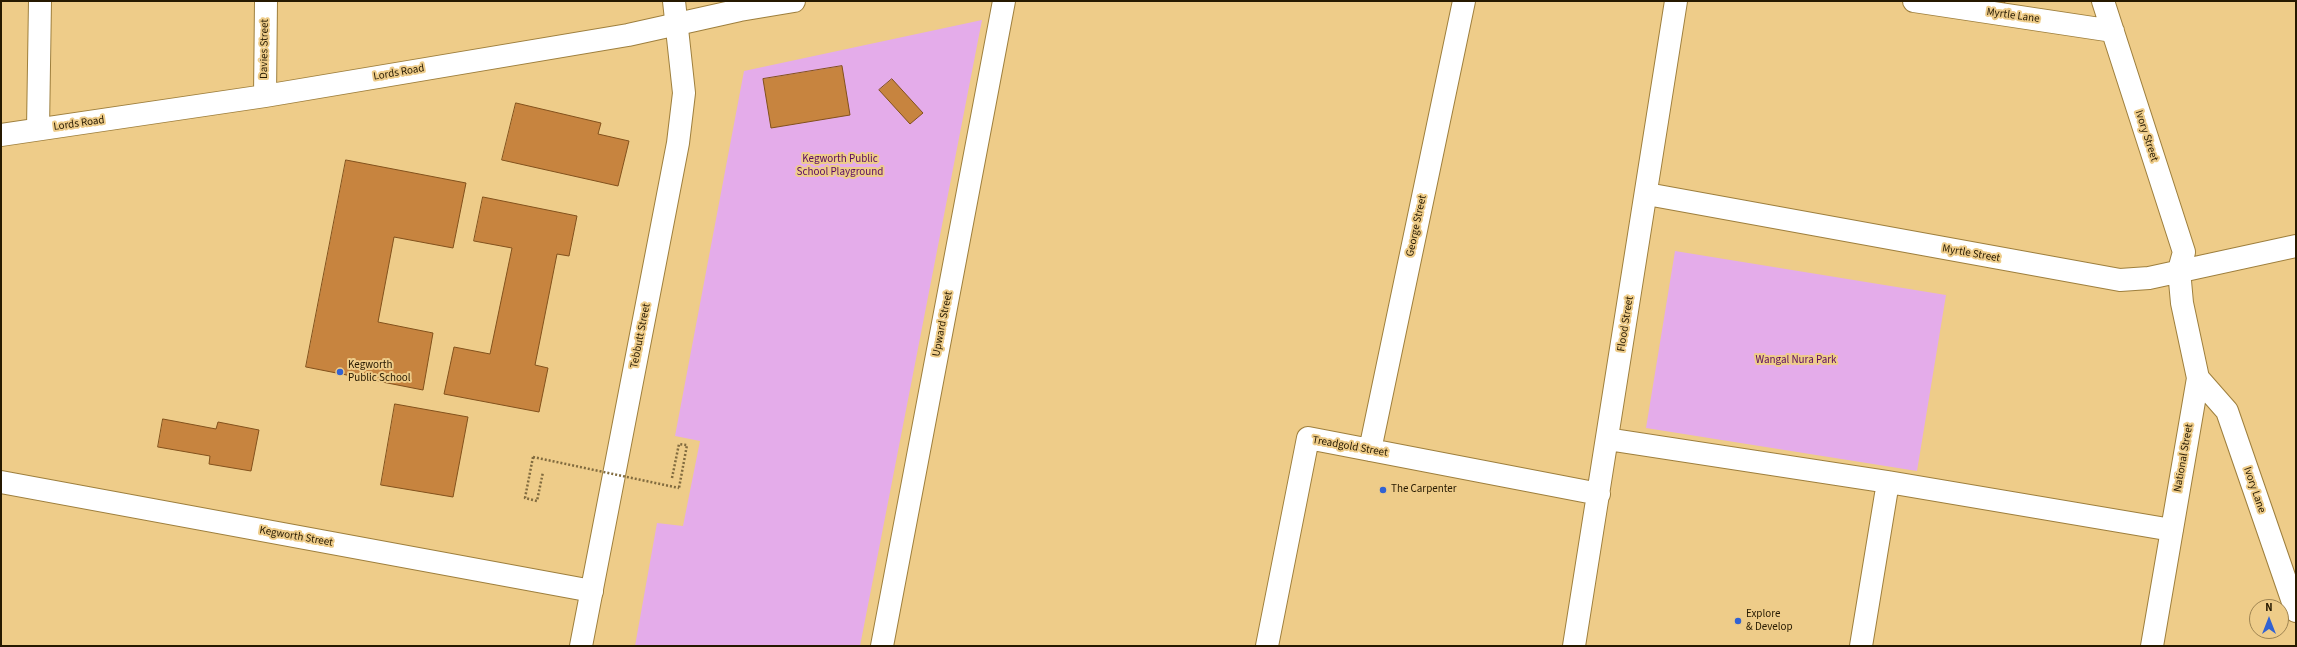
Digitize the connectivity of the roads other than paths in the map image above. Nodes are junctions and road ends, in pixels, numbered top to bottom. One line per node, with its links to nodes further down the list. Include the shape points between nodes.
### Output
1 (40, 1): 13 (street)
2 (266, 1): 12 (street, Davies Street)
3 (674, 1): 10 (street, Tebbutt Street)
4 (794, 1): 10 (street, Lords Road, via 740,10)
5 (1004, 1): 28 (street, Upward Street)
6 (1464, 1): 20 (street, George Street)
7 (1676, 1): 15 (street, Flood Street)
8 (1914, 1): 11 (street, Myrtle Lane)
9 (2103, 1): 11 (street, Ivory Street)
10 (677, 25): 12 (street, Lords Road); 25 (street, Tebbutt Street, via 684,93 678,144)
11 (2112, 30): 17 (street, Ivory Street, via 2184,252)
12 (265, 96): 13 (street, Lords Road)
13 (38, 129): 14 (street, Lords Road)
14 (1, 135)
15 (1647, 194): 17 (street, Myrtle Street, via 2120,280 2149,278); 19 (street, Flood Street)
16 (2296, 246): 17 (street, Myrtle Street)
17 (2179, 270): 18 (street, National Street, via 2182,303)
18 (2198, 378): 24 (street, National Street); 26 (street, Ivory Lane, via 2227,411)
19 (1608, 439): 22 (street); 23 (street, Flood Street)
20 (1370, 450): 23 (street, Treadgold Street); 29 (street, Treadgold Street, via 1308,438)
21 (1, 482): 25 (street, Kegworth Street)
22 (1888, 482): 24 (street); 31 (street)
23 (1599, 494): 30 (street, Flood Street)
24 (2172, 530): 32 (street, National Street)
25 (592, 591): 27 (street, Tebbutt Street)
26 (2296, 611)
27 (581, 646)
28 (882, 646)
29 (1267, 646)
30 (1574, 646)
31 (1861, 646)
32 (2152, 646)

